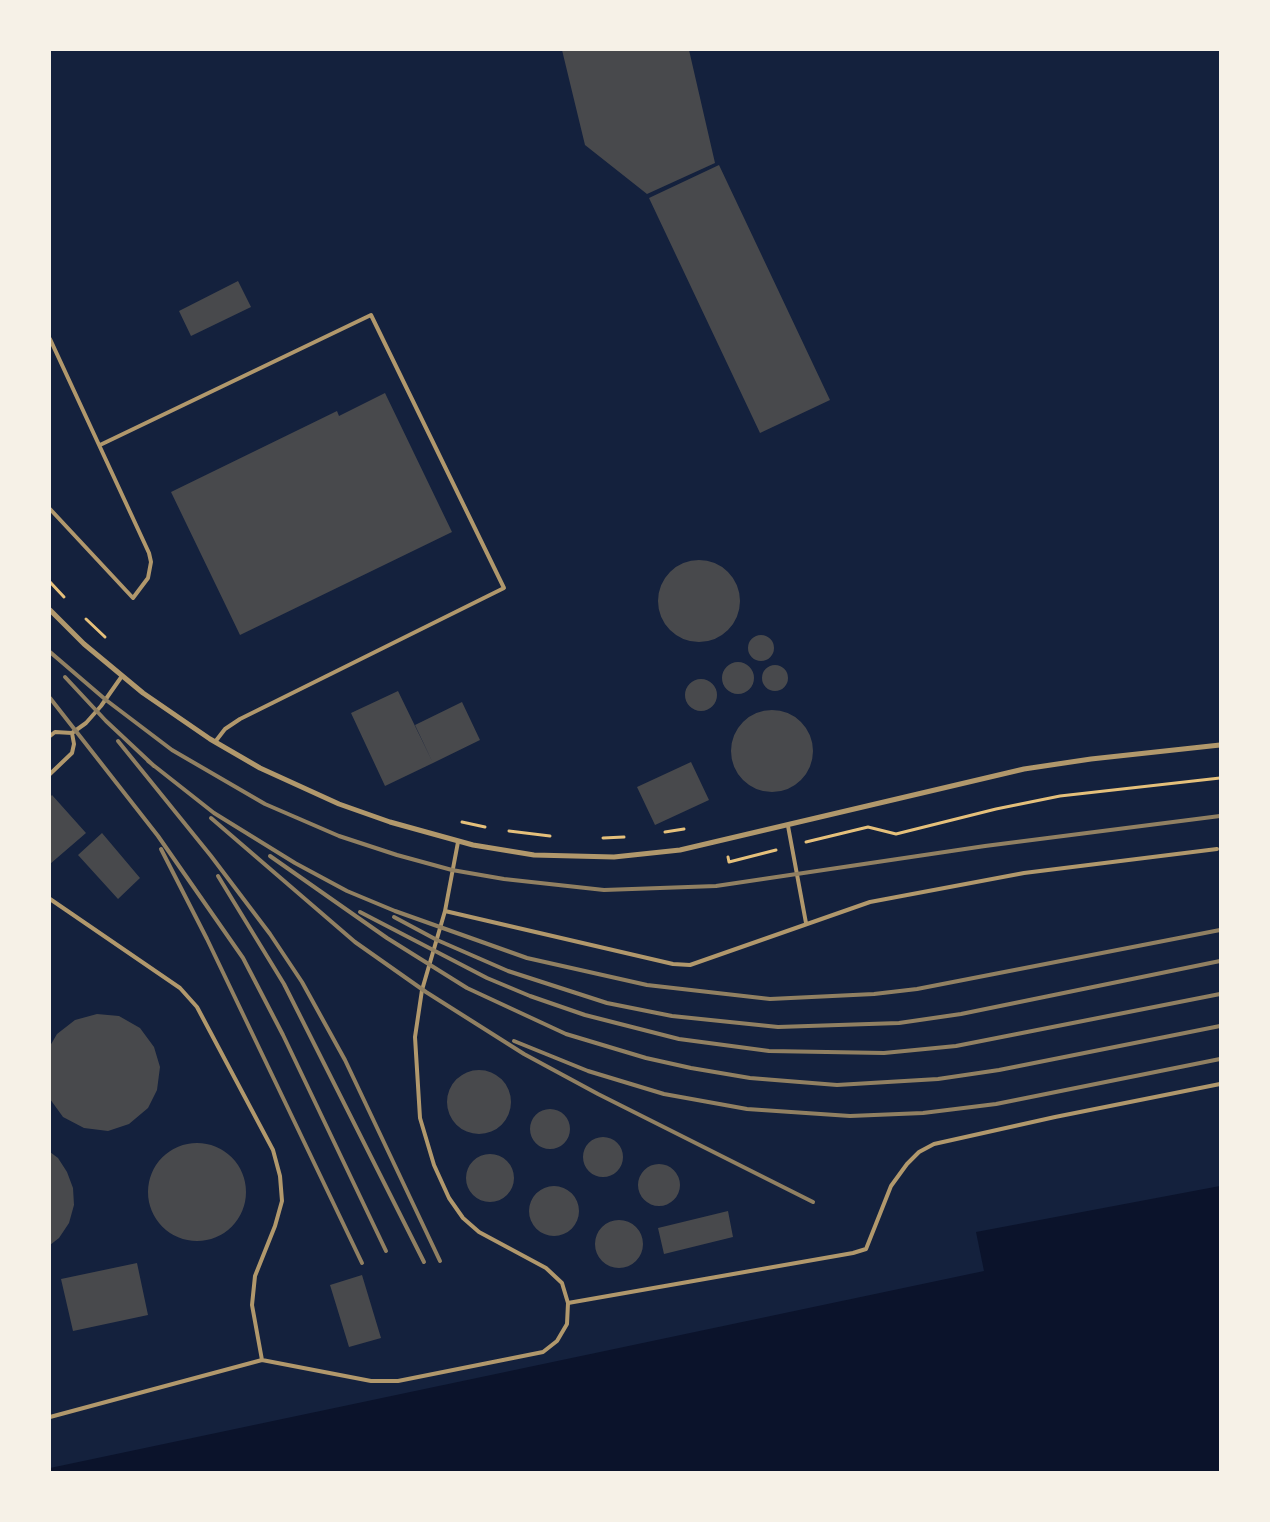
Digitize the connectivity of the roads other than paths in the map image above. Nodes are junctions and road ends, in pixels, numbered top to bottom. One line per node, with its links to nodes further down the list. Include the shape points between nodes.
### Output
1 (50, 338): 2 (lane)
2 (100, 445): 3 (lane, via 149,553 150,571 145,585 133,598); 8 (lane, via 371,315 504,588 240,718)
3 (50, 509)
4 (50, 610): 5 (street)
5 (122, 676): 6 (lane, via 95,714); 8 (street)
6 (72, 733): 7 (lane, via 55,732); 10 (lane, via 72,753)
7 (50, 736)
8 (215, 742): 12 (street, via 275,776 339,804)
9 (1220, 745): 11 (street, via 1037,767)
10 (50, 774)
11 (788, 826): 12 (street, via 691,848 626,857 534,855); 16 (lane)
12 (458, 842): 15 (lane)
13 (1219, 849): 16 (lane, via 1024,873 870,902)
14 (50, 900): 19 (lane, via 180,988 192,1001 273,1150 282,1201 255,1276 252,1305)
15 (445, 911): 16 (lane, via 690,965); 18 (lane, via 422,990 415,1036 420,1118 434,1165 448,1198 463,1218 479,1232 546,1268 562,1283)
16 (806, 923)
17 (1220, 1084): 18 (lane, via 934,1144 907,1164 891,1186 866,1249)
18 (568, 1303): 19 (lane, via 567,1324 557,1341 543,1352 398,1381 371,1381)
19 (262, 1360): 20 (lane)
20 (50, 1417)

